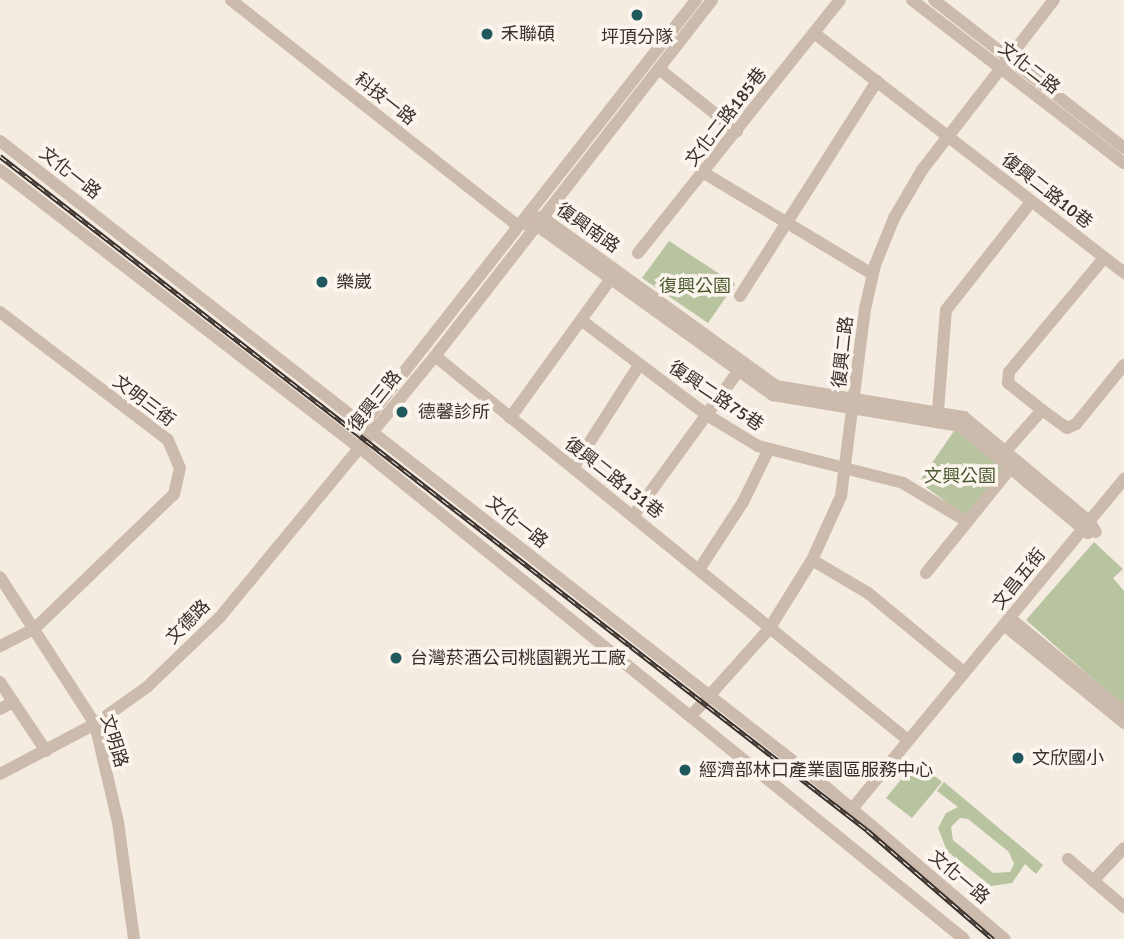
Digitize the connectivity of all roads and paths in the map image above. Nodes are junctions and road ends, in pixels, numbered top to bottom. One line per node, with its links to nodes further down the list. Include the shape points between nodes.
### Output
1 (231, 0): 23 (street, 科技一路)
2 (696, 0): 13 (street, 復興三路)
3 (712, 0): 10 (street, 復興三路)
4 (840, 0): 8 (street, 文化二路185巷)
5 (912, 0): 9 (street, 文化二路)
6 (934, 0): 9 (street, 文化二路)
7 (1054, 0): 9 (street, 復興二路)
8 (814, 33): 11 (street, 復興二路10巷); 12 (street, 文化二路185巷)
9 (1006, 64): 14 (street, 復興二路); 16 (street, 文化二路); 17 (street, 文化二路)
10 (659, 69): 12 (street); 13 (street, 復興三路)
11 (877, 80): 14 (street, 復興二路10巷); 22 (street)
12 (737, 131): 19 (street, 文化二路185巷)
13 (600, 132): 21 (street, 復興三路); 23 (street, 復興三路)
14 (949, 134): 20 (street, 復興二路10巷); 28 (street, 復興二路, via 906,196)
15 (0, 141): 42 (street, 文化一路)
16 (1124, 148)
17 (1124, 163)
18 (0, 170): 43 (street)
19 (704, 173): 22 (street); 24 (street, 文化二路185巷)
20 (1031, 202): 25 (street, 復興二路10巷); 38 (street, via 946,310)
21 (539, 221): 23 (street, 復興南路); 27 (street, 復興南路); 32 (street, 復興三路)
22 (785, 223): 28 (street); 29 (street)
23 (518, 226): 42 (street, 復興三路)
24 (638, 253)
25 (1104, 258): 26 (street, 復興二路10巷); 39 (street, via 1009,372 1008,383)
26 (1124, 273)
27 (614, 274): 31 (street); 35 (street, 復興南路); 36 (street, 復興南路, via 776,386)
28 (873, 274): 37 (street, 復興二路)
29 (740, 296)
30 (0, 312): 59 (street, 文明三街, via 168,440 180,468 174,494)
31 (581, 320): 33 (street, 復興二路75巷); 41 (street)
32 (435, 356): 41 (street, 復興二路131巷); 42 (street, 復興三路)
33 (639, 365): 40 (street, 復興二路75巷); 48 (street)
34 (1124, 365): 39 (street, via 1076,424 1067,428)
35 (739, 370): 36 (street, 復興南路, via 773,395); 40 (street)
36 (824, 398): 37 (street, 復興南路)
37 (855, 403): 38 (street, 復興南路); 46 (street, 復興南路, via 960,426); 47 (street, 復興二路)
38 (938, 411): 45 (street, 復興南路, via 964,416)
39 (1042, 411): 45 (street)
40 (707, 415): 44 (street, 復興二路75巷); 51 (street)
41 (510, 418): 48 (street, 復興二路131巷)
42 (369, 427): 43 (street, 復興三路); 64 (street, 文化一路)
43 (360, 448): 69 (street); 71 (street, 文德路, via 219,617 148,687)
44 (769, 449): 47 (street, 復興二路75巷); 55 (street, via 743,502)
45 (1005, 452): 46 (street, 復興南路)
46 (1013, 465): 52 (street); 53 (street, 復興南路)
47 (848, 466): 52 (street, 復興二路75巷, via 903,483); 54 (street, 復興二路, via 841,496)
48 (573, 468): 51 (street, 復興二路131巷)
49 (1124, 479): 53 (street, 文昌五街)
50 (1124, 489): 53 (street, 文昌五街)
51 (634, 516): 55 (street, 復興二路131巷)
52 (966, 520): 56 (street)
53 (1090, 528): 58 (street, 文昌五街)
54 (812, 560): 60 (street, 復興二路); 62 (street, via 868,593)
55 (700, 568): 60 (street, 復興二路131巷)
56 (926, 573)
57 (0, 577): 59 (street, 文明路)
58 (1010, 622): 62 (street, 文昌五街); 66 (street)
59 (34, 629): 61 (street, 文明三街); 71 (street, 文明路)
60 (769, 629): 64 (street, 復興二路); 72 (street, 復興二路131巷)
61 (0, 646)
62 (964, 672): 72 (street, 文昌五街)
63 (0, 682): 65 (street)
64 (709, 695): 69 (street, 復興二路); 75 (street, 文化一路)
65 (13, 702): 67 (street); 73 (street)
66 (1107, 704): 68 (street); 70 (street)
67 (0, 709)
68 (1124, 712)
69 (691, 716): 81 (street)
70 (1124, 723)
71 (94, 724): 73 (street, 文德路); 80 (street, 文明路, via 118,822)
72 (908, 740): 75 (street, 文昌五街)
73 (46, 751): 74 (street, 文德路)
74 (0, 774)
75 (852, 809): 82 (street, 文化一路)
76 (1124, 848): 78 (street)
77 (1068, 859): 78 (street)
78 (1093, 881): 79 (street)
79 (1124, 907)
80 (134, 939)
81 (964, 939)
82 (1005, 939)

